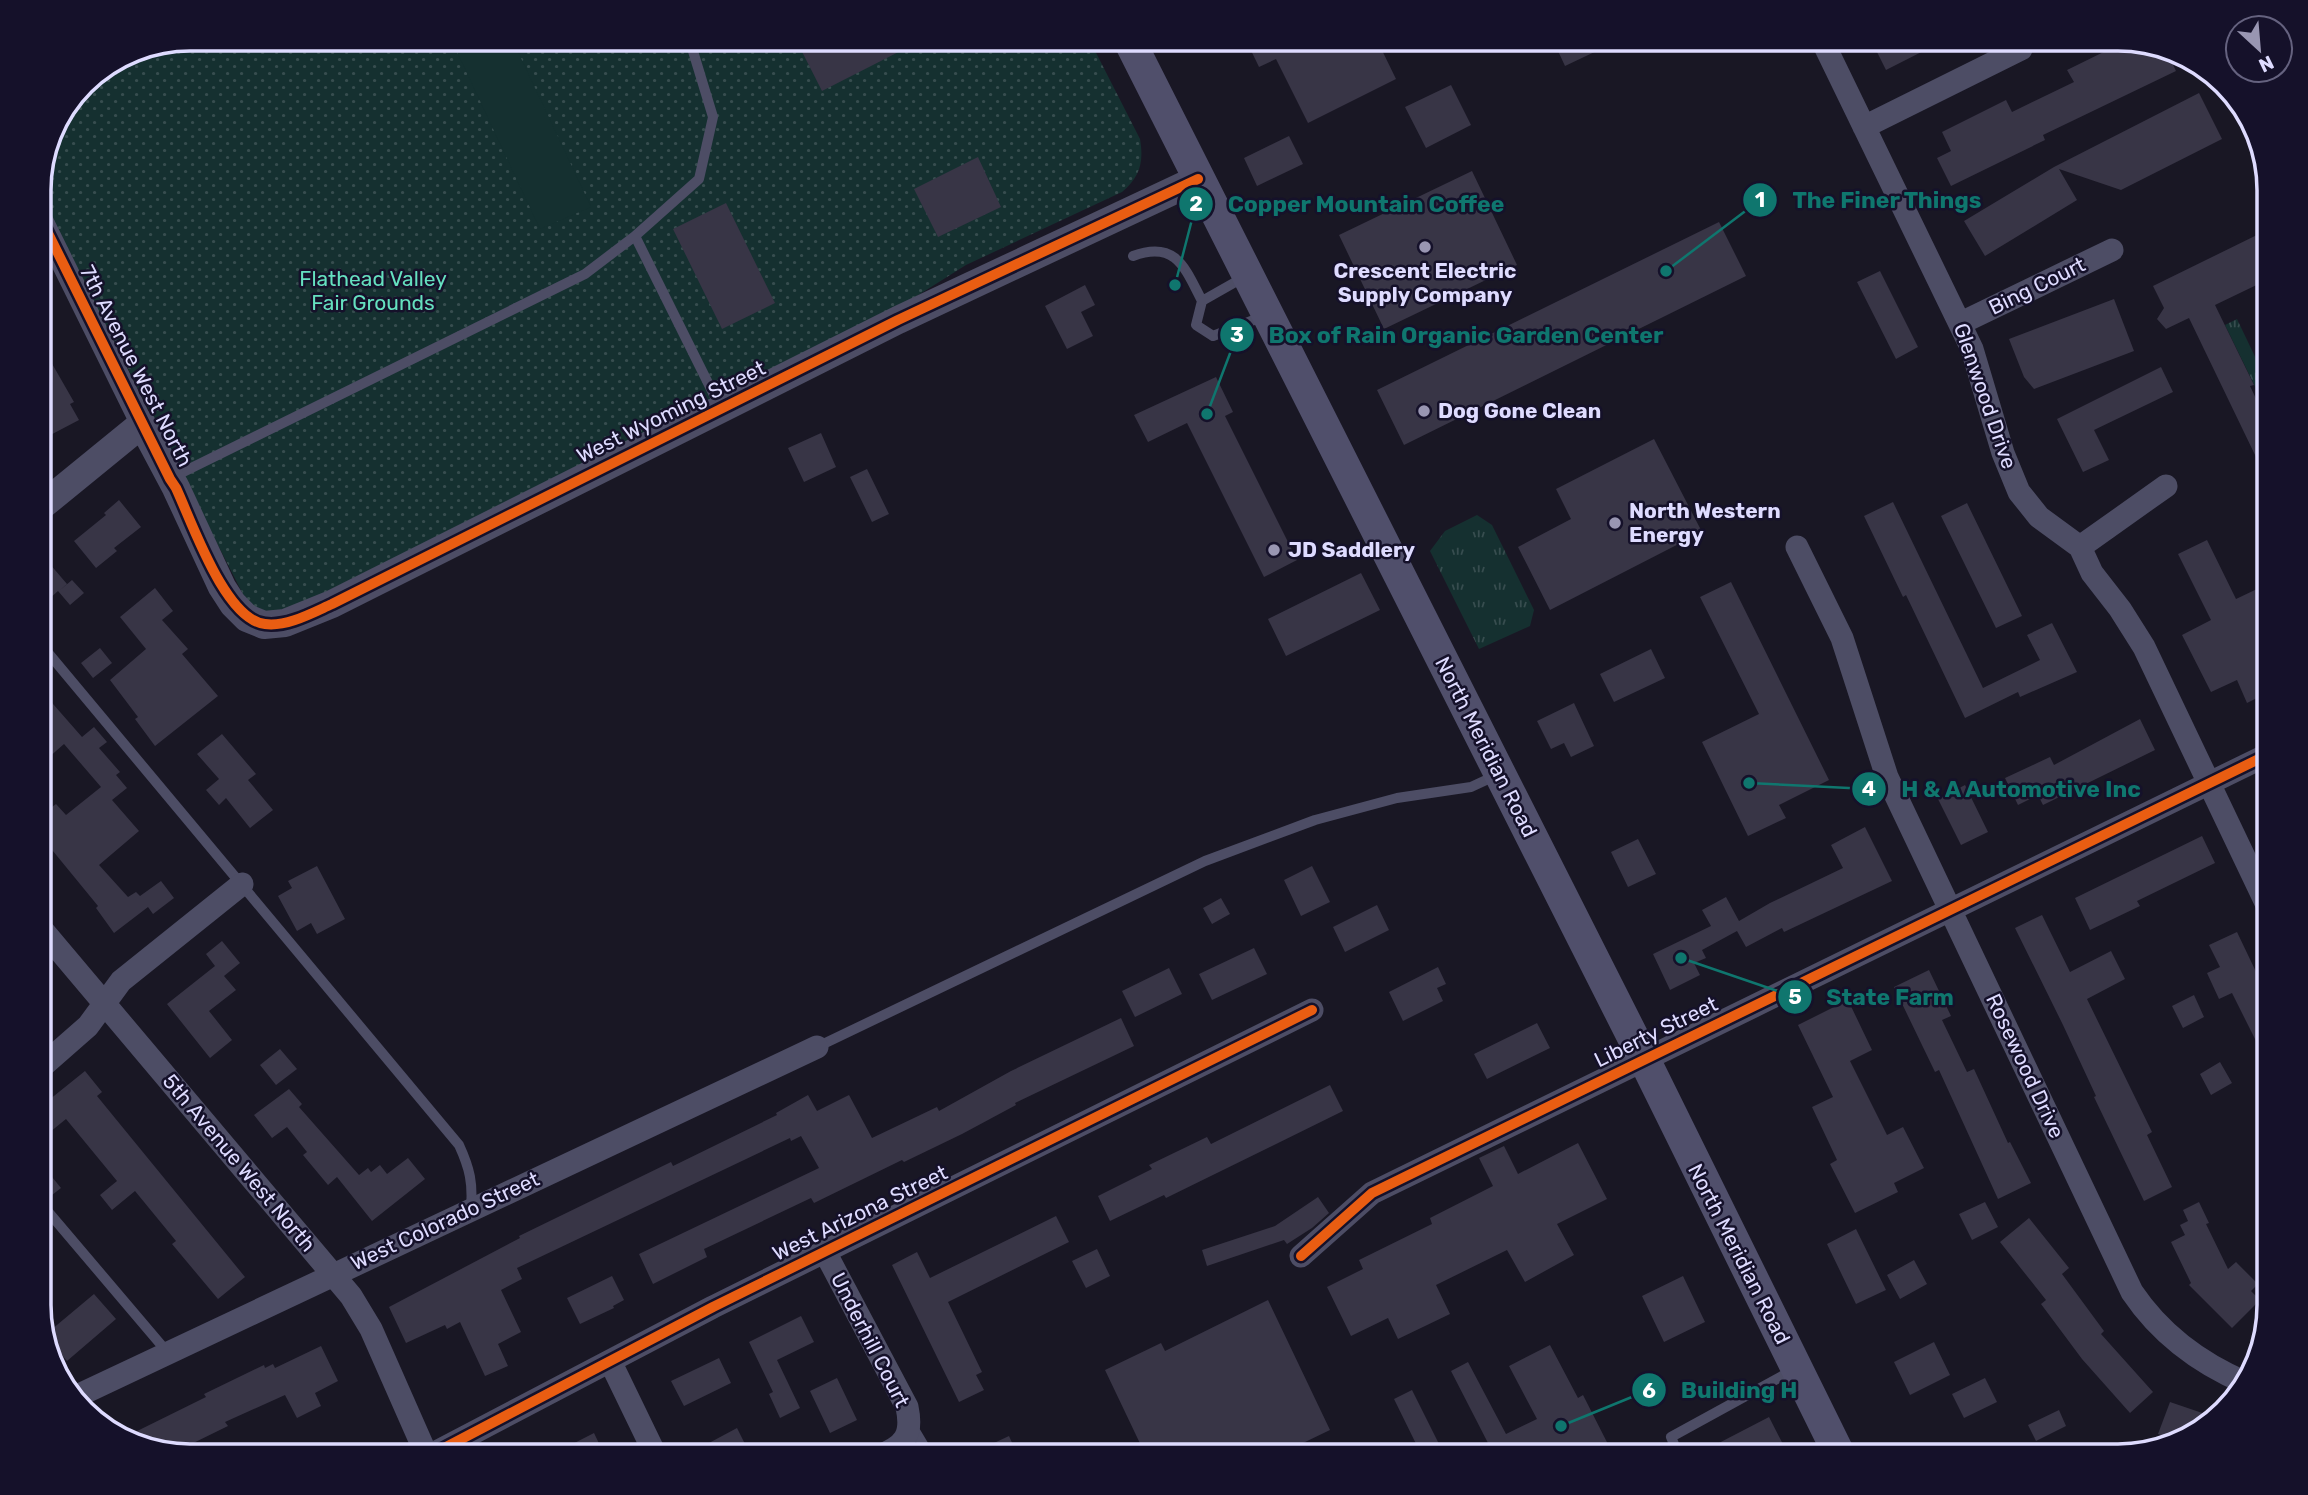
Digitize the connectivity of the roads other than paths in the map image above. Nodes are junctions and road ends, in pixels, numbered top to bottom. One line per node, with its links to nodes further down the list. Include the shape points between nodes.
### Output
1 (693, 51): 7 (lane, via 713,117 699,179)
2 (1134, 51): 6 (main road, North Meridian Road)
3 (1827, 51): 5 (street, Glenwood Drive)
4 (2017, 51): 5 (street)
5 (1864, 127): 14 (street, Glenwood Drive)
6 (1198, 179): 11 (main road, North Meridian Road); 15 (street, West Wyoming Street)
7 (635, 236): 15 (lane); 17 (lane, via 585,274)
8 (51, 239): 16 (street, 7th Avenue West North)
9 (2112, 250): 14 (street, Bing Court)
10 (1133, 256): 12 (lane, via 1150,250 1171,255 1186,270)
11 (1248, 275): 12 (lane); 13 (main road, North Meridian Road)
12 (1202, 301): 13 (lane, via 1196,325 1213,337)
13 (1268, 314): 25 (main road, North Meridian Road)
14 (1961, 323): 22 (street, Glenwood Drive, via 2019,492 2039,517)
15 (720, 407): 20 (street, West Wyoming Street, via 332,604 285,623 264,625 247,618 233,604)
16 (142, 424): 17 (street, 7th Avenue West North); 19 (street)
17 (170, 479): 20 (street, 7th Avenue West North)
18 (2166, 486): 22 (street)
19 (51, 498)
20 (198, 536)
21 (1797, 547): 29 (street, Rosewood Drive, via 1842,638 1887,777)
22 (2080, 547): 26 (street, Glenwood Drive, via 2092,573 2144,647)
23 (51, 656): 28 (lane)
24 (2257, 761): 26 (street, Liberty Street)
25 (1499, 773): 33 (lane, via 1471,787 1397,797 1315,820 1205,861); 35 (main road, North Meridian Road)
26 (2210, 785): 27 (street, Glenwood Drive); 29 (street, Liberty Street)
27 (2257, 882)
28 (242, 884): 31 (street, via 121,981); 36 (lane, via 459,1145 473,1184)
29 (1951, 910): 35 (street, Liberty Street); 44 (street, Rosewood Drive, via 2132,1292 2170,1338)
30 (51, 940): 31 (street, 5th Avenue West North)
31 (105, 1005): 34 (street, via 89,1026); 40 (street, 5th Avenue West North)
32 (1312, 1010): 38 (street, West Arizona Street)
33 (817, 1047): 36 (street, West Colorado Street)
34 (51, 1059)
35 (1644, 1059): 39 (street, Liberty Street, via 1372,1193); 43 (main road, North Meridian Road)
36 (471, 1209): 40 (street, West Colorado Street)
37 (51, 1215): 41 (lane)
38 (825, 1252): 42 (street, West Arizona Street); 46 (street, Underhill Court, via 907,1406)
39 (1301, 1256)
40 (334, 1275): 41 (street, West Colorado Street); 47 (street, 5th Avenue West North, via 371,1329)
41 (168, 1353): 45 (street, West Colorado Street)
42 (610, 1361): 48 (street, West Arizona Street); 49 (street)
43 (1797, 1368): 52 (lane, via 1671,1437); 53 (main road, North Meridian Road)
44 (2237, 1378)
45 (83, 1393)
46 (910, 1422): 50 (street, Underhill Court); 51 (lane)
47 (422, 1444)
48 (453, 1444)
49 (650, 1444)
50 (901, 1444)
51 (923, 1444)
52 (1674, 1444)
53 (1834, 1444)

